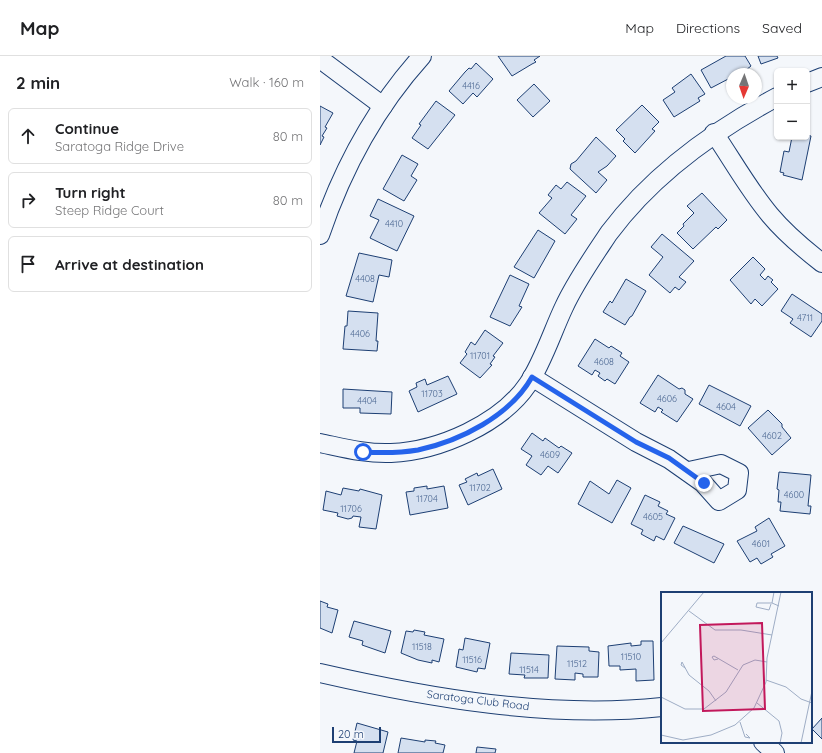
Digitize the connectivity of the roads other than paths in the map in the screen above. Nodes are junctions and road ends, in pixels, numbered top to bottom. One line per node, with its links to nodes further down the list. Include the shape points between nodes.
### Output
1 (422, 56): 6 (street)
2 (320, 59): 6 (street)
3 (822, 77): 4 (street)
4 (810, 82)
5 (774, 99): 7 (street)
6 (383, 106): 8 (street, via 356,151 336,192)
7 (714, 133): 9 (street, via 746,184 771,216 800,246); 10 (street, via 662,175 610,232 565,305)
8 (320, 235)
9 (822, 263)
10 (532, 377): 11 (street, via 508,405 487,421 442,443 417,450 391,453 363,452); 12 (street, via 636,442 669,458 704,483 719,501 737,490 739,473 721,464)
11 (320, 443)
12 (689, 471)
13 (320, 673): 14 (street, Saratoga Club Road, via 372,685 491,704 579,710 644,710)
14 (661, 707)
15 (764, 743): 16 (street)
16 (775, 753)

